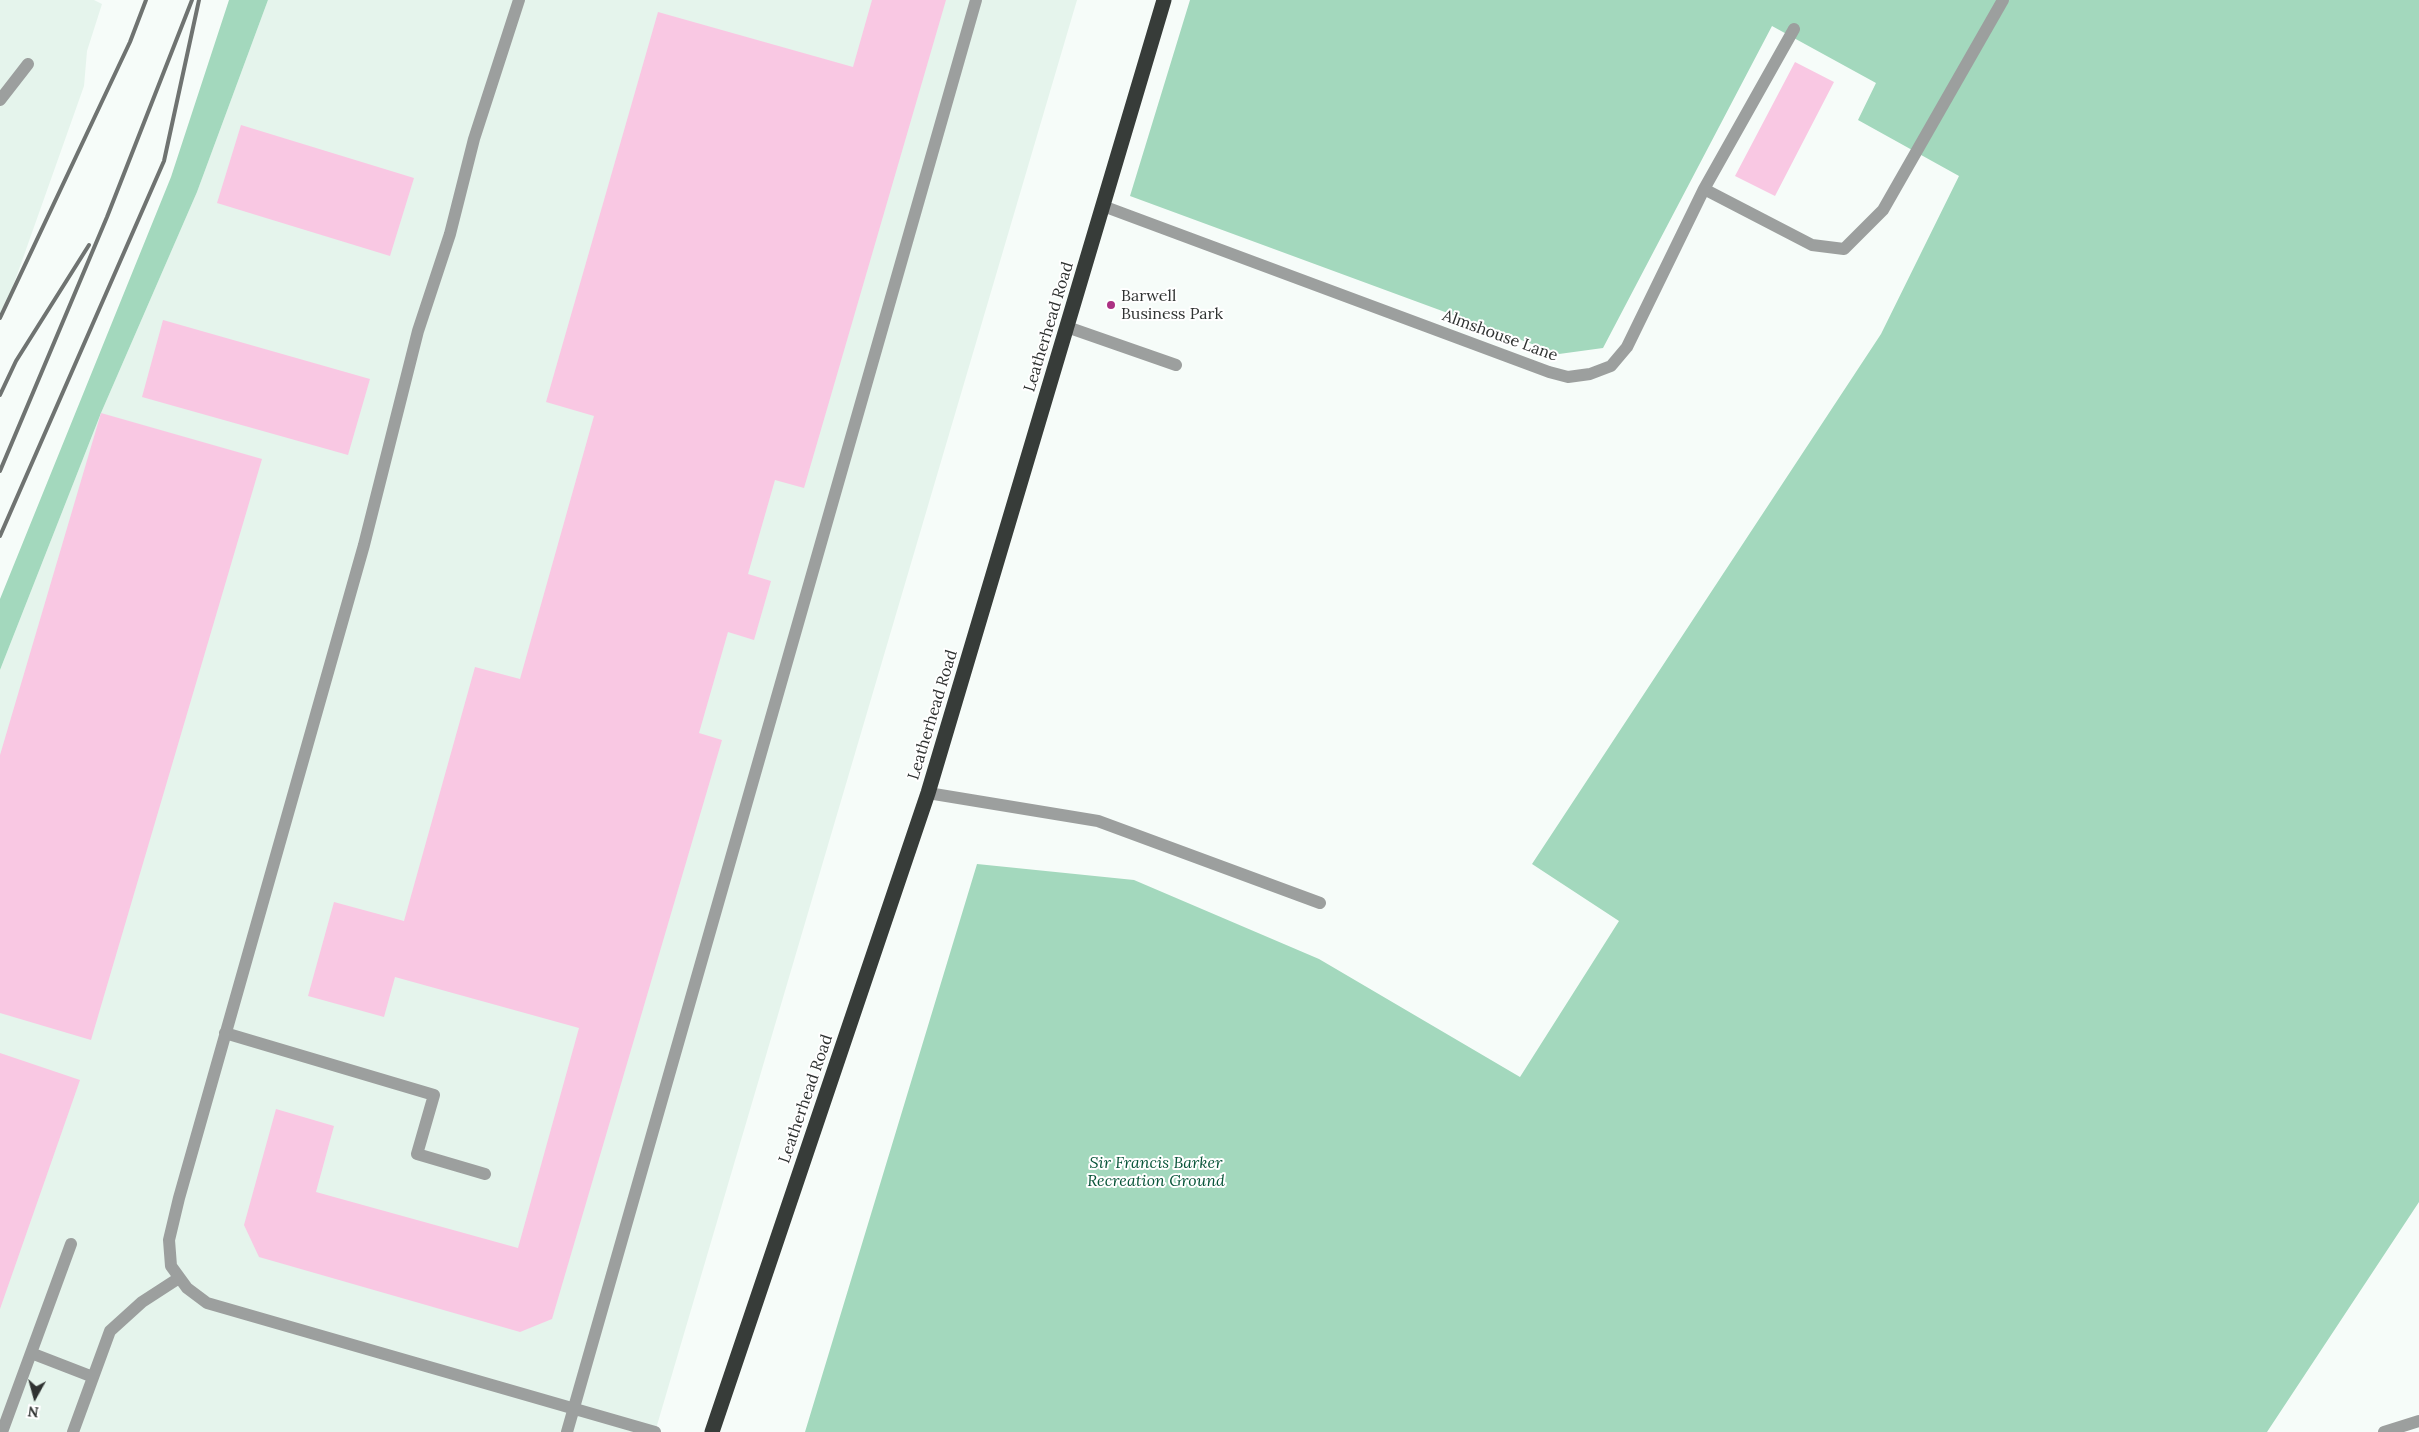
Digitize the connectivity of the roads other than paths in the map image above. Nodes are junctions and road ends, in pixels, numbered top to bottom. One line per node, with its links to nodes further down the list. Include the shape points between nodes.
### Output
1 (519, 0): 14 (street, via 418,331 364,545)
2 (976, 0): 20 (street)
3 (1164, 0): 9 (highway, Leatherhead Road)
4 (2004, 0): 8 (street, via 1883,210 1844,249 1812,245)
5 (1794, 29): 8 (street, Almshouse Lane)
6 (28, 64): 7 (street)
7 (0, 100)
8 (1704, 189): 9 (street, Almshouse Lane, via 1627,347 1610,366 1590,374 1568,377)
9 (1103, 206): 10 (highway, Leatherhead Road)
10 (1067, 327): 11 (street); 12 (highway, Leatherhead Road)
11 (1176, 365)
12 (928, 793): 13 (street, via 1098,821); 26 (highway, Leatherhead Road)
13 (1320, 903)
14 (225, 1033): 15 (street, via 434,1095 417,1154); 17 (street, via 169,1240 171,1266)
15 (485, 1174)
16 (71, 1244): 18 (street)
17 (179, 1278): 19 (street, via 142,1302 110,1331); 20 (street, via 207,1303)
18 (31, 1353): 19 (street); 22 (street)
19 (93, 1377): 23 (street)
20 (573, 1410): 24 (street); 25 (street)
21 (2419, 1421): 27 (street)
22 (2, 1432)
23 (73, 1432)
24 (567, 1432)
25 (655, 1432)
26 (712, 1432)
27 (2384, 1432)

